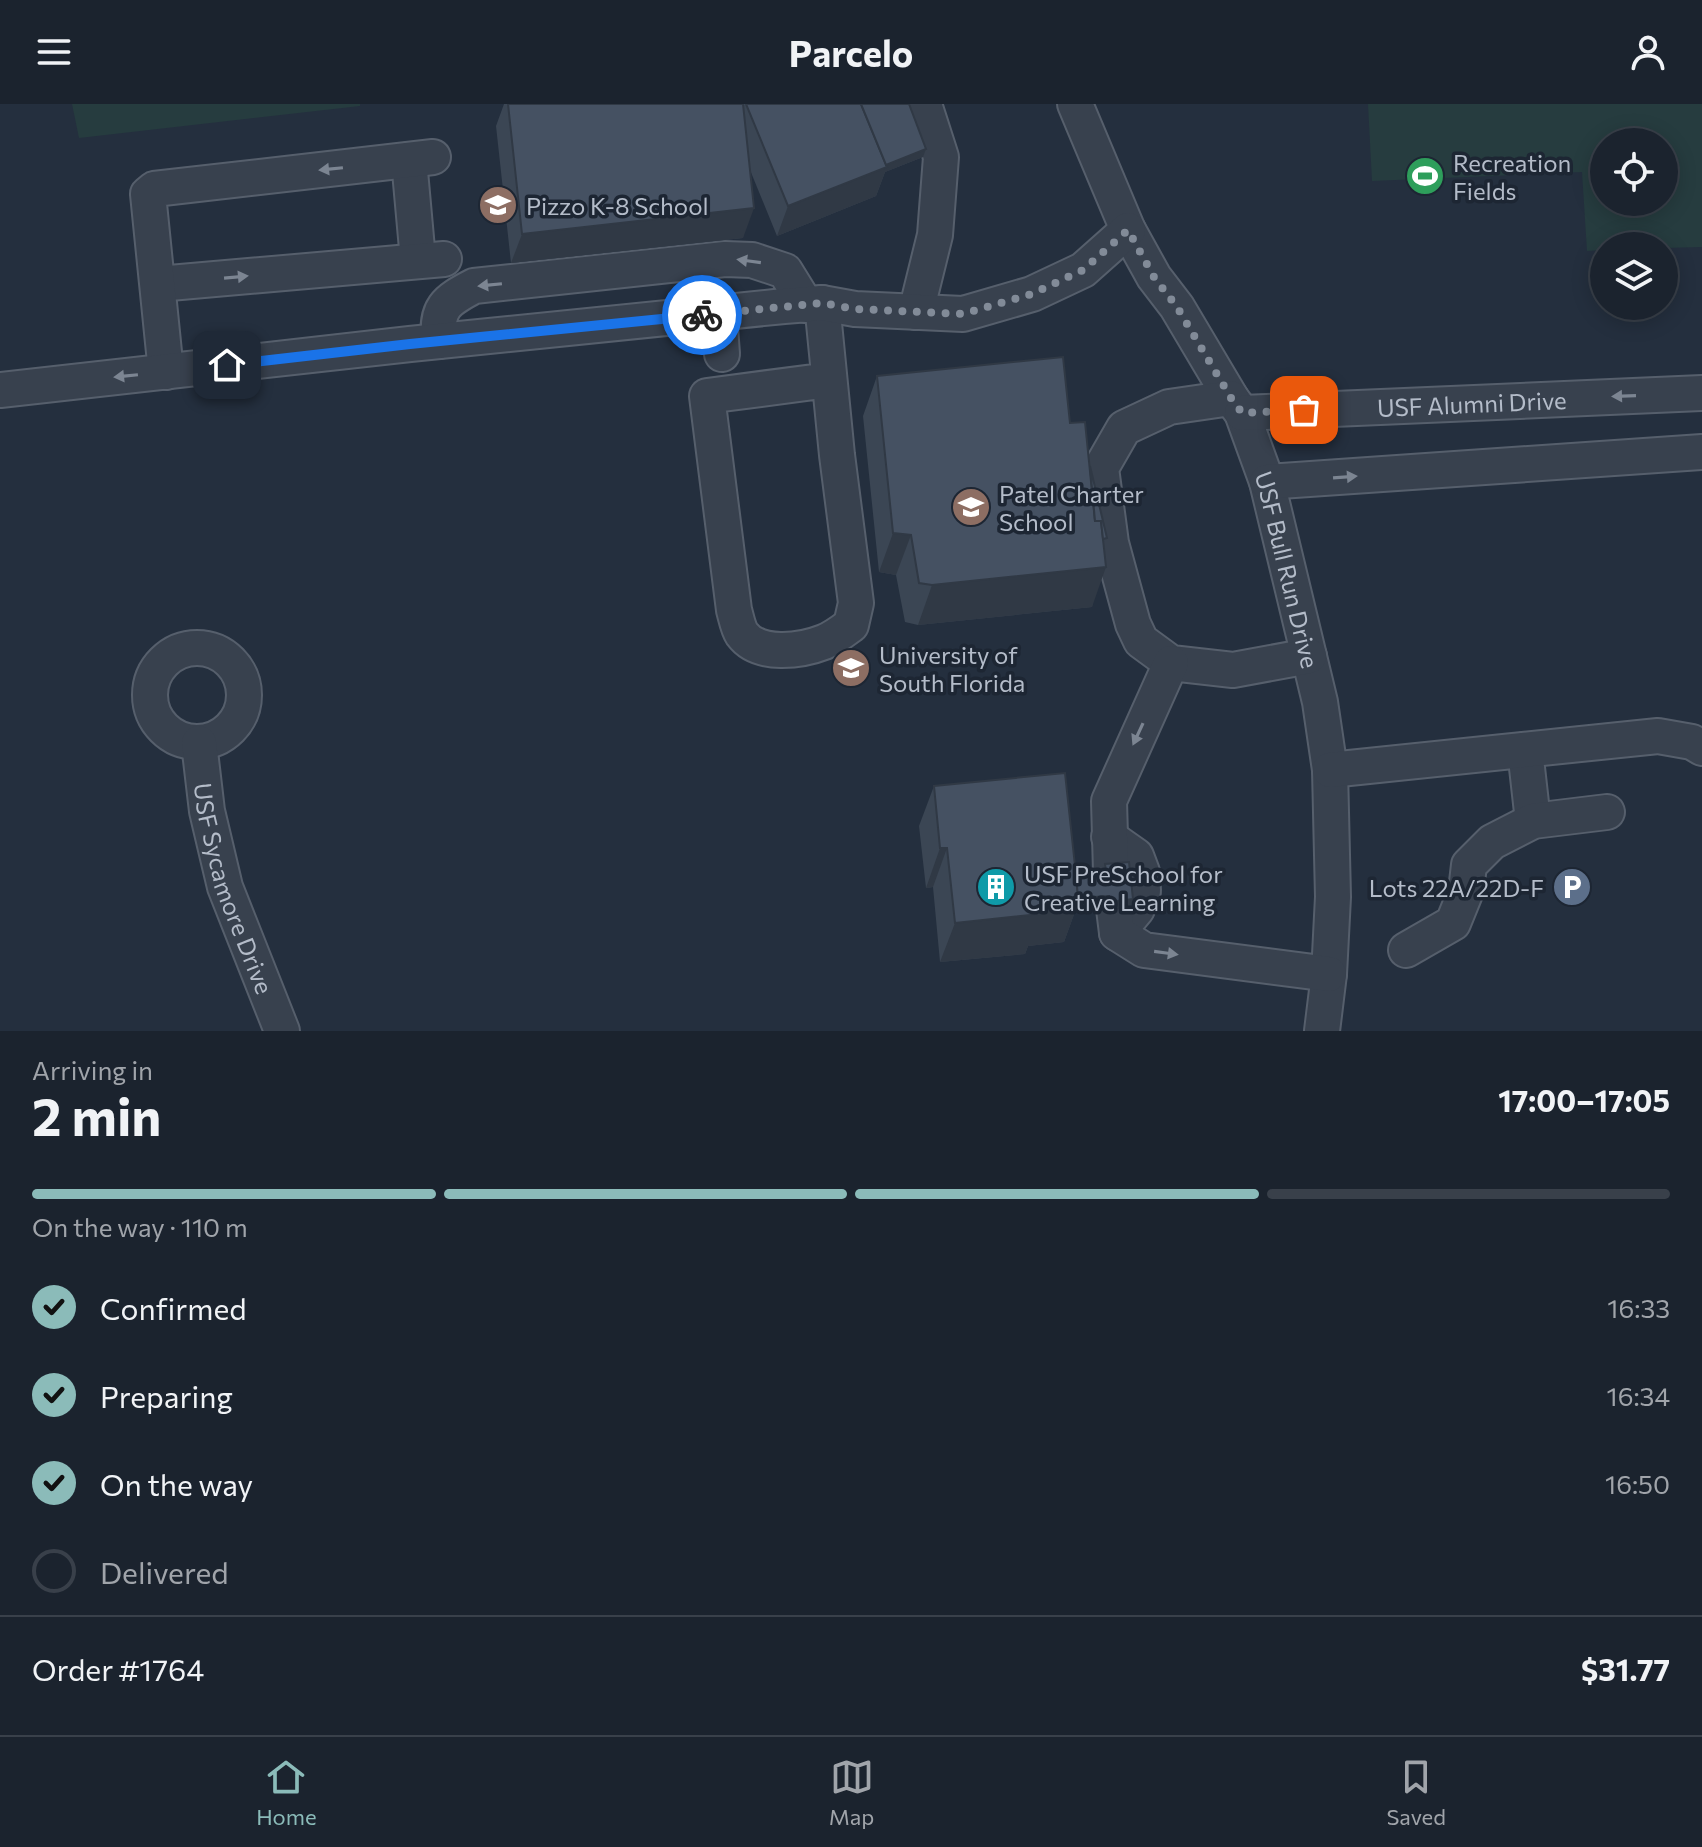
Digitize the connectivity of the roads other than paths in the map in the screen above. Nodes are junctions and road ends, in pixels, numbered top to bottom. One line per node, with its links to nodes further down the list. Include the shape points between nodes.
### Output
1 (924, 104): 6 (street, via 941,157 935,235)
2 (1075, 104): 3 (street, USF Bull Run Drive)
3 (1128, 230): 6 (street, via 1083,270 1032,294 963,314); 14 (street, USF Bull Run Drive)
4 (158, 284): 4 (street, one-way to 4, via 431,260 421,159 154,189 148,194); 10 (street)
5 (814, 304): 6 (street); 7 (street); 8 (street, one-way to 8, via 785,271 752,260 725,259 474,286 445,306 437,321); 11 (street)
6 (916, 312)
7 (719, 314): 8 (street); 9 (street)
8 (439, 341): 10 (street)
9 (722, 354)
10 (166, 372): 12 (street, one-way to 12)
11 (829, 380): 11 (street, via 856,603 851,625 804,649 757,646 741,633 734,610 707,396)
12 (0, 390)
13 (1702, 393): 14 (street, USF Alumni Drive, one-way to 14)
14 (1237, 405): 16 (street, USF Bull Run Drive); 18 (street, USF Alumni Drive, via 1169,407 1124,428 1101,468 1111,543 1133,624 1141,641)
15 (1702, 452): 16 (street, one-way to 15)
16 (1267, 482): 17 (street, USF Bull Run Drive)
17 (1309, 656): 18 (street, via 1233,670); 22 (street, USF Bull Run Drive)
18 (1171, 663): 25 (street, one-way to 25, via 1109,801)
19 (199, 743): 29 (street, USF Sycamore Drive, via 207,811 225,887)
20 (1702, 748): 21 (street, via 1658,736)
21 (1525, 750): 22 (street); 24 (street)
22 (1330, 770): 28 (street, USF Bull Run Drive)
23 (1607, 812): 24 (street)
24 (1533, 821): 27 (street, via 1492,842 1469,865 1466,891 1453,923)
25 (1109, 837): 26 (street); 28 (street, one-way to 28, via 1136,856 1142,872 1137,909 1116,921 1144,950)
26 (1111, 872)
27 (1406, 950)
28 (1329, 974): 30 (street, USF Bull Run Drive)
29 (282, 1031)
30 (1322, 1031)

